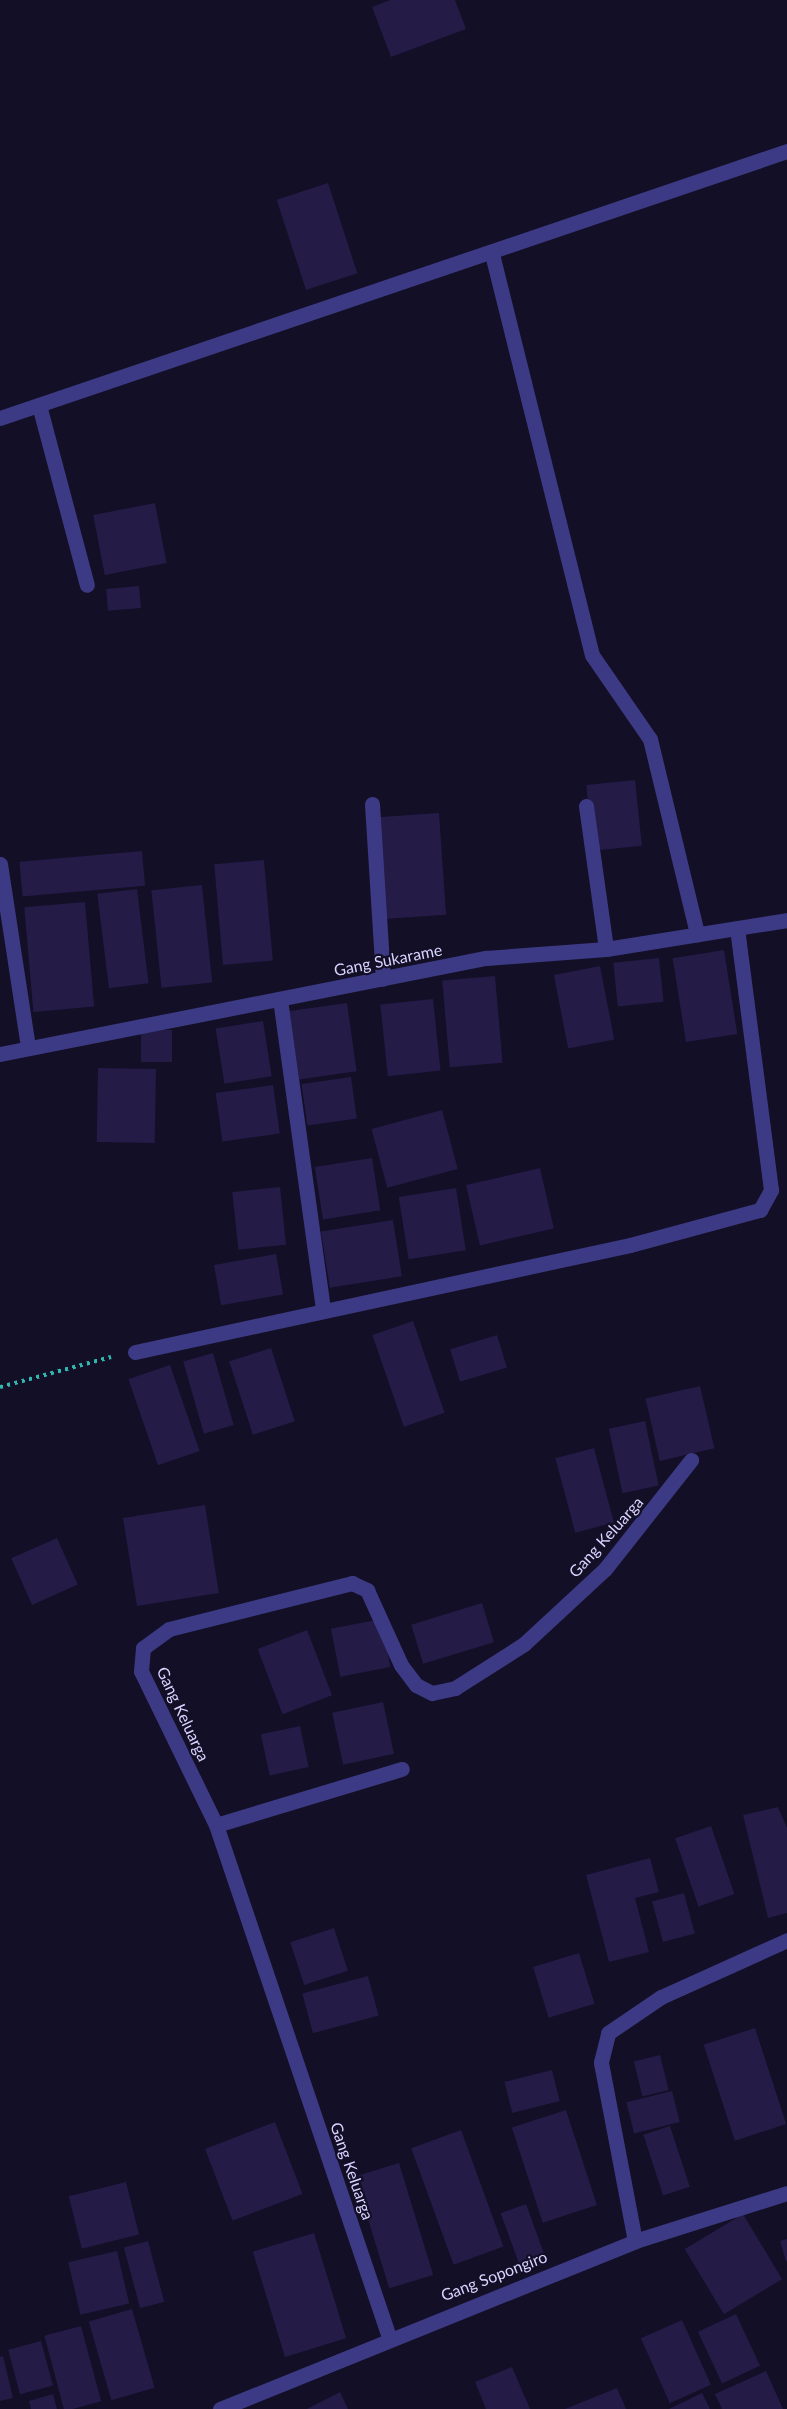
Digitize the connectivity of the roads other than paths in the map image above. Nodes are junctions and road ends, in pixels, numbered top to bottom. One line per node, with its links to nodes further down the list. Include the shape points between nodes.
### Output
1 (787, 151): 2 (street)
2 (492, 254): 3 (street); 11 (street, via 592,655 650,739)
3 (39, 405): 4 (street); 5 (street)
4 (0, 418)
5 (87, 585)
6 (372, 804): 13 (street)
7 (586, 806): 12 (street)
8 (0, 864): 15 (street)
9 (787, 920): 10 (street, Gang Sukarame)
10 (737, 928): 11 (street, Gang Sukarame); 17 (street, via 771,1190 760,1210 630,1245)
11 (697, 934): 12 (street, Gang Sukarame)
12 (606, 948): 13 (street, Gang Sukarame, via 486,958)
13 (383, 979): 14 (street, Gang Sukarame)
14 (280, 999): 15 (street, Gang Sukarame); 17 (street)
15 (28, 1048): 16 (street, Gang Sukarame)
16 (0, 1054)
17 (323, 1309): 18 (street)
18 (135, 1352)
19 (691, 1460): 21 (street, Gang Keluarga, via 605,1569 524,1644 455,1688 432,1693 416,1685 361,1584 154,1636 143,1648 141,1671)
20 (402, 1769): 21 (street)
21 (216, 1825): 25 (street, Gang Keluarga)
22 (787, 1940): 24 (street, via 661,1997 608,2033 601,2062)
23 (787, 2193): 24 (street, Gang Sopongiro)
24 (635, 2241): 25 (street, Gang Sopongiro)
25 (389, 2337): 26 (street, Gang Sopongiro)
26 (220, 2409)

